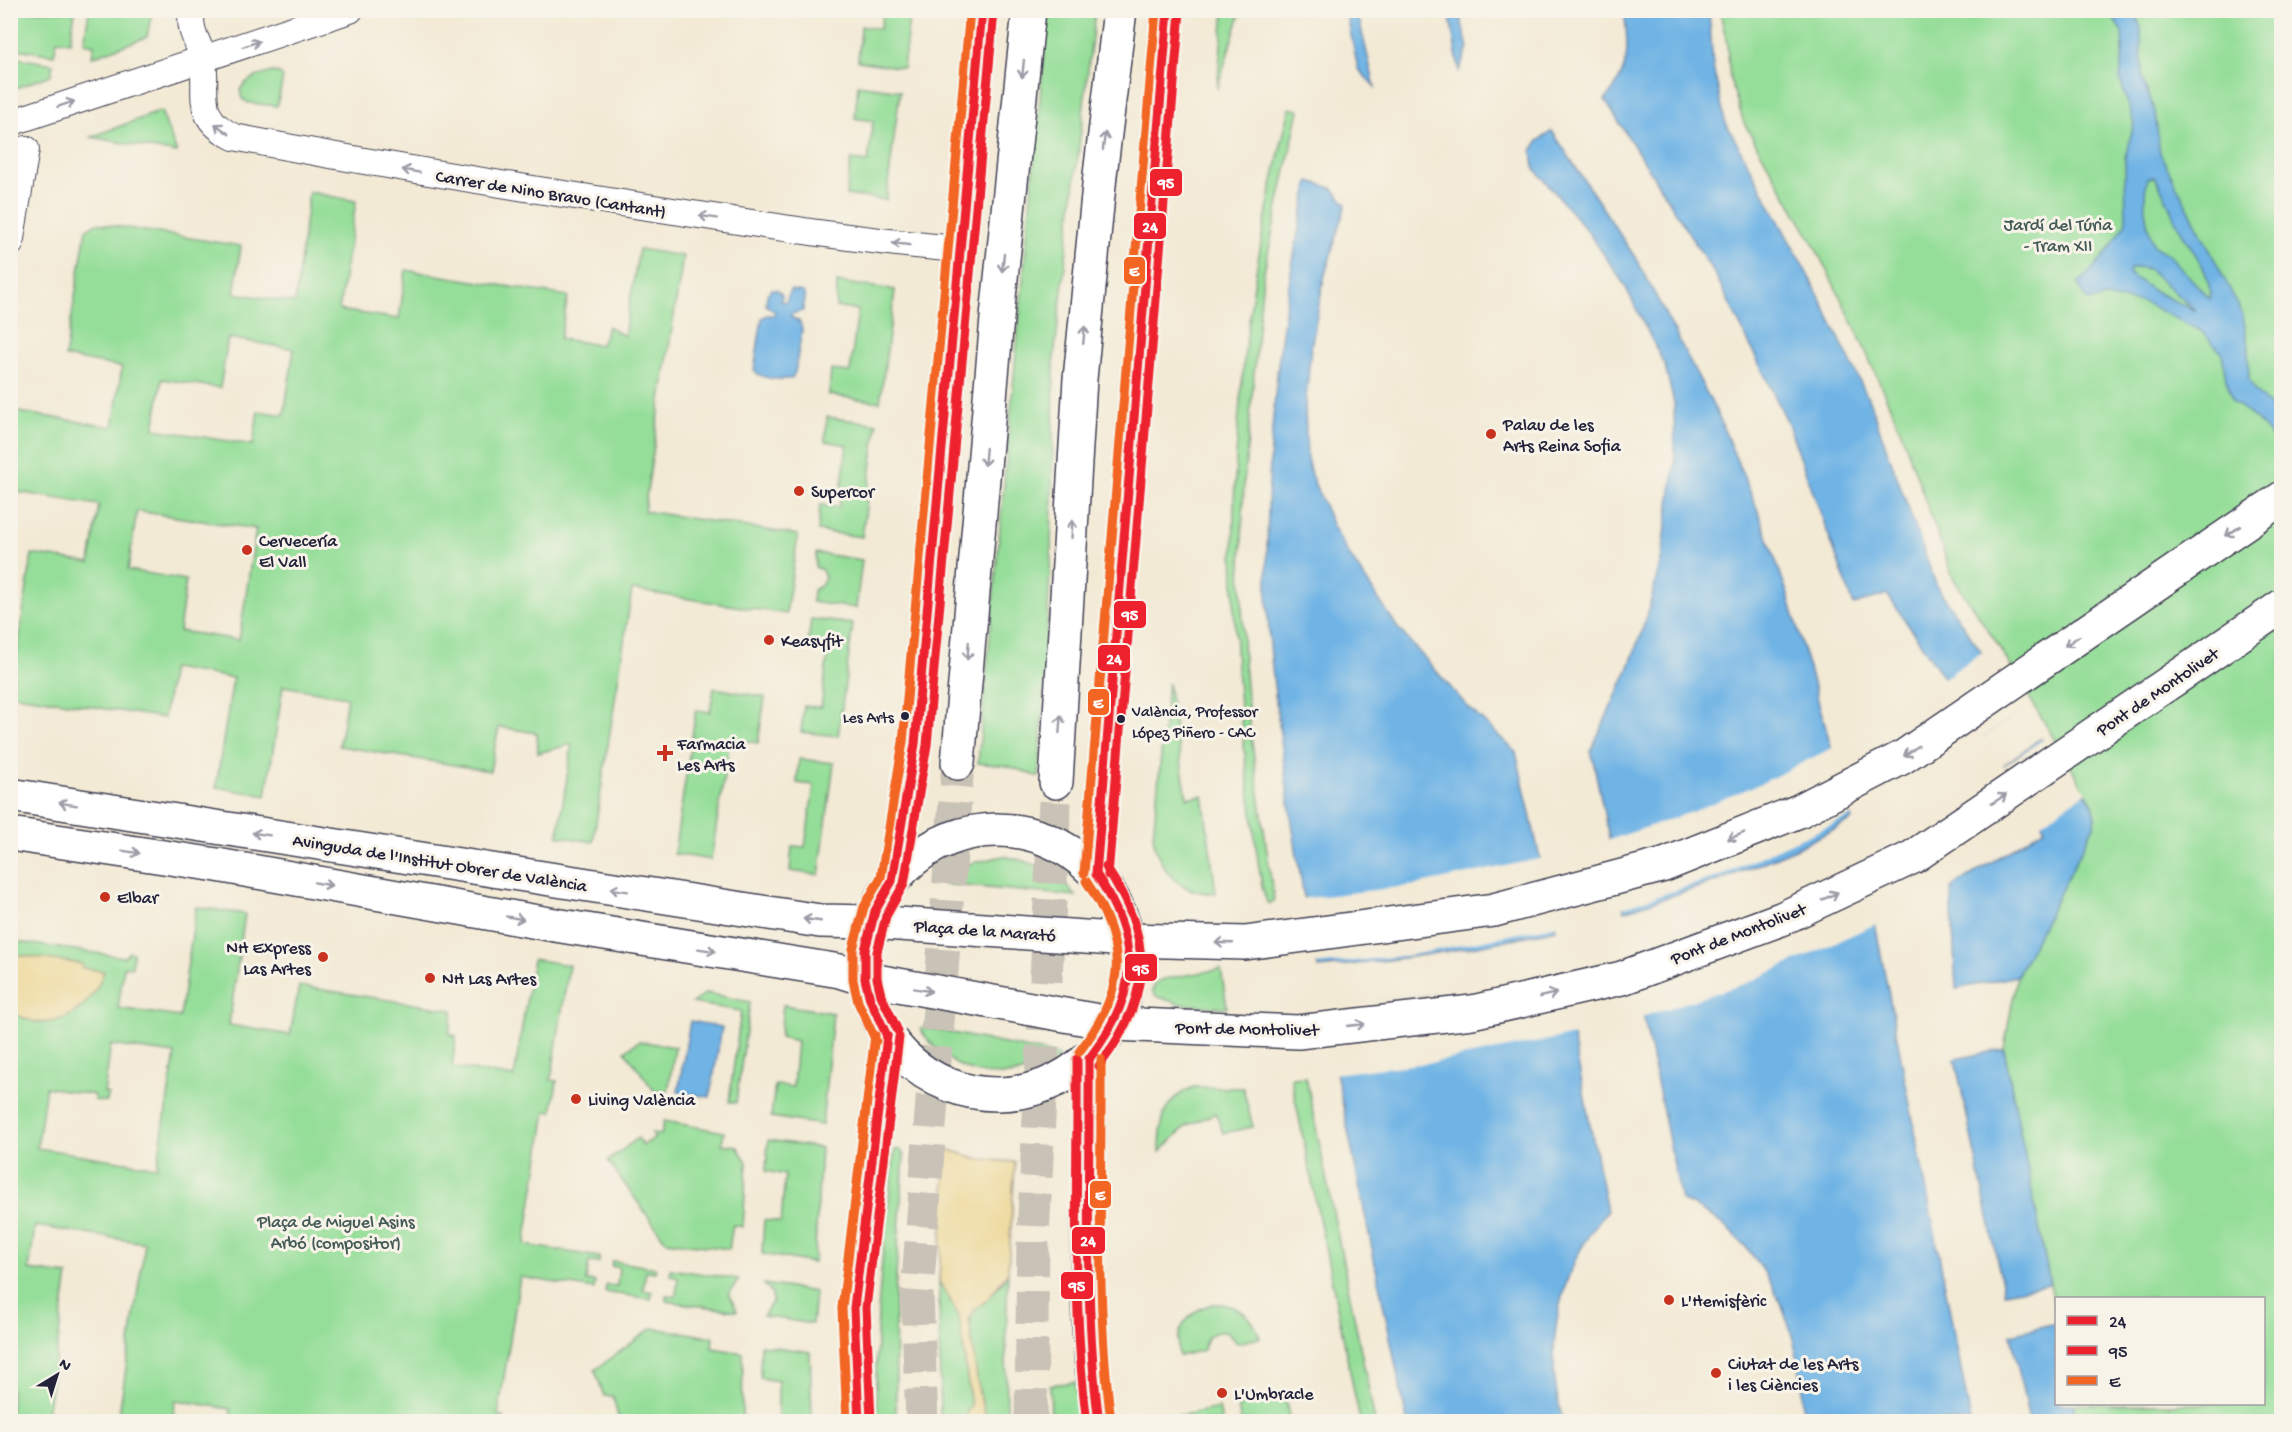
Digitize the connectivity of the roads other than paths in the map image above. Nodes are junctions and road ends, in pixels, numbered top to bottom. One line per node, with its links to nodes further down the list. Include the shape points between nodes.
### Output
1 (192, 10): 7 (street, via 190,25)
2 (350, 10): 7 (street, one-way to 2)
3 (982, 10): 11 (main road)
4 (1029, 10): 14 (main road, one-way to 14)
5 (1120, 10): 15 (main road, one-way to 5, via 1080,380)
6 (1168, 10): 18 (main road)
7 (203, 60): 8 (street, one-way to 7); 11 (street, Carrer de Nino Bravo (Cantant), one-way to 7, via 779,228 410,171 234,137 214,124 206,112 202,96)
8 (10, 123)
9 (26, 149): 10 (street)
10 (10, 244)
11 (959, 249): 19 (main road, via 915,744)
12 (2282, 498): 21 (main road, one-way to 21, via 1903,757 1798,811 1664,865 1494,910 1282,940)
13 (2282, 606): 23 (main road, Pont de Montolivet, one-way to 13, via 1298,1032 1472,1012 1610,980 1781,919 1913,856)
14 (958, 763)
15 (1056, 782)
16 (10, 795): 20 (main road, Avinguda de l'Institut Obrer de València, one-way to 16, via 820,921)
17 (10, 834): 22 (main road, one-way to 22, via 225,866 840,971)
18 (1096, 874): 19 (main road, via 1055,842 1031,834 979,830 931,847); 21 (main road, via 1117,905)
19 (892, 880): 20 (main road)
20 (870, 922): 21 (main road, Plaça de la Marató); 22 (main road)
21 (1128, 940): 23 (main road, via 1129,983)
22 (865, 979): 23 (main road, one-way to 23); 24 (main road)
23 (1115, 1024): 25 (main road)
24 (887, 1036): 25 (main road, via 905,1058 928,1075 954,1088 982,1094 1011,1094 1039,1088 1066,1076); 26 (main road, via 854,1308)
25 (1089, 1059): 27 (main road, via 1091,1130 1086,1262)
26 (859, 1422)
27 (1099, 1422)

